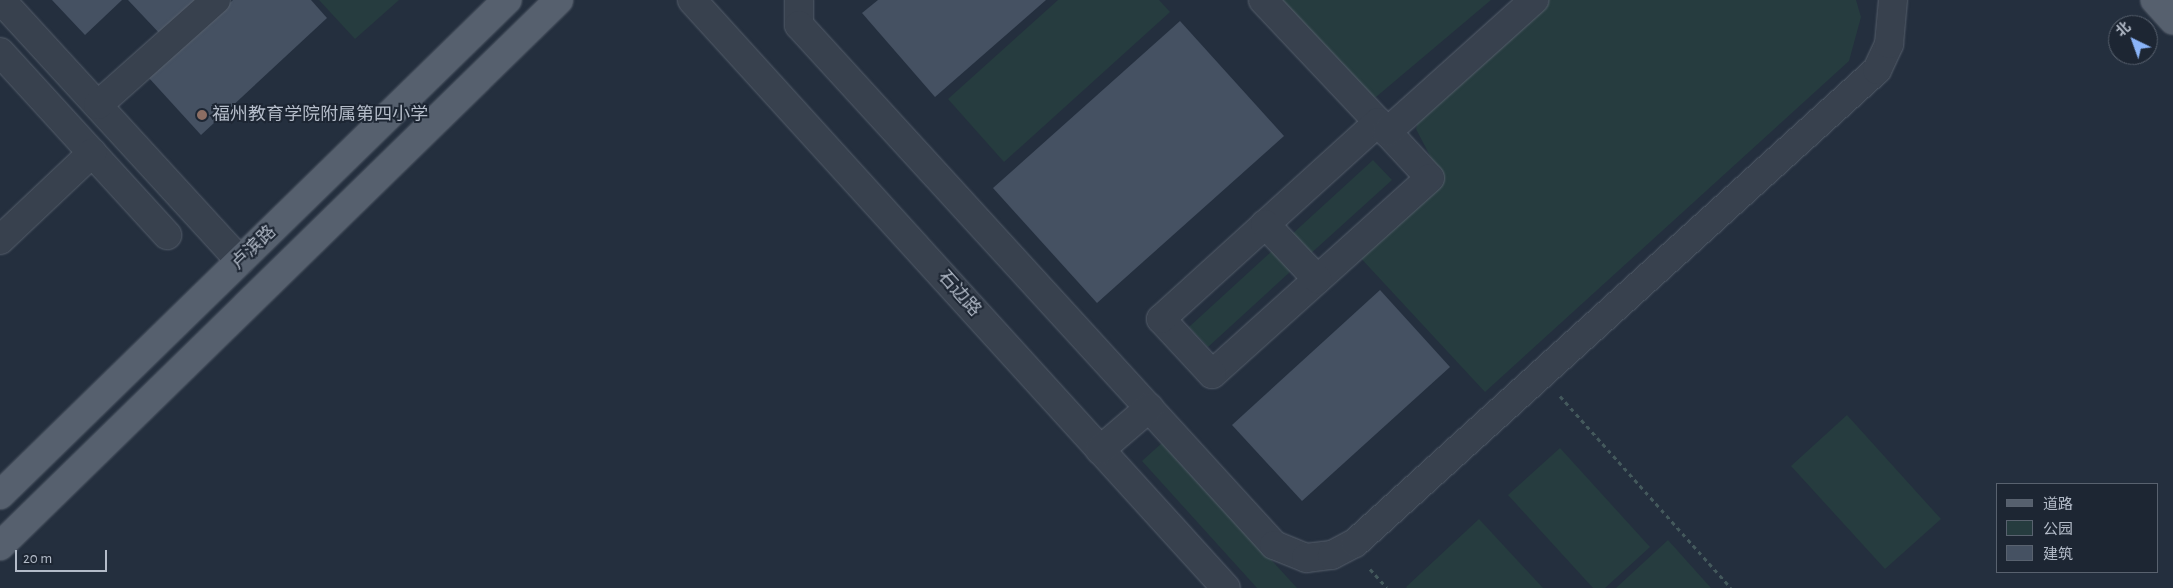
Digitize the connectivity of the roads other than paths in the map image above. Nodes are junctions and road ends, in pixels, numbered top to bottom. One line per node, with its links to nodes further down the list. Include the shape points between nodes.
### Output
1 (2, 0): 13 (street)
2 (216, 0): 13 (street)
3 (507, 0): 19 (main road, 卢滨路)
4 (559, 0): 24 (main road)
5 (692, 0): 22 (street, 石边路)
6 (799, 0): 21 (street, via 800,25)
7 (1263, 0): 14 (street)
8 (1534, 0): 14 (street)
9 (1893, 0): 21 (street, via 1889,44 1877,70 1355,543 1332,555 1306,558 1274,545)
10 (2155, 0): 11 (main road)
11 (2173, 20)
12 (0, 52): 15 (street)
13 (98, 105): 19 (street)
14 (1382, 127): 16 (street); 20 (street, via 1430,178)
15 (92, 153): 17 (street); 18 (street)
16 (1265, 224): 20 (street); 20 (street, via 1161,319 1212,374)
17 (167, 235)
18 (0, 240)
19 (240, 261): 23 (main road, 卢滨路)
20 (1317, 280)
21 (1148, 408): 22 (street)
22 (1100, 450): 25 (street, 石边路)
23 (0, 495)
24 (0, 546)
25 (1226, 588)

